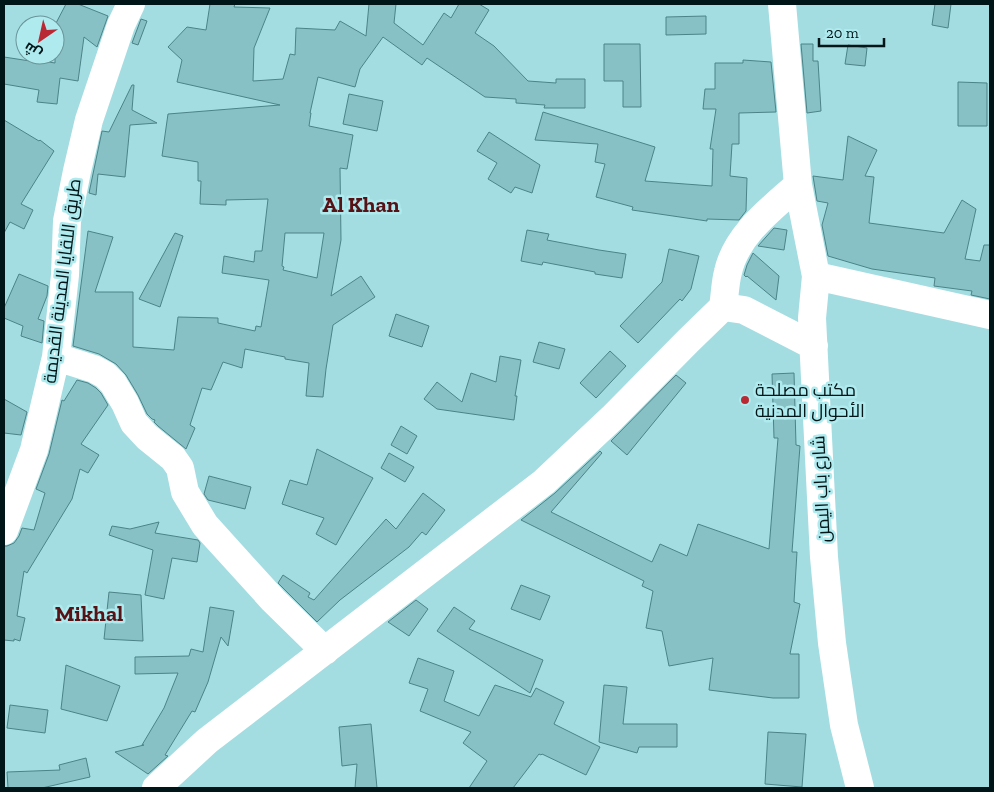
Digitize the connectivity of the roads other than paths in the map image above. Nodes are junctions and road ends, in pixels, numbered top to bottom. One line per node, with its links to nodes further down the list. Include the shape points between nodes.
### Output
1 (131, 4): 8 (street, طريق اللقايا المدينة القديمة, via 88,120 77,171 68,221)
2 (782, 4): 3 (street, شارع باب اليمن)
3 (798, 185): 4 (street, شارع باب اليمن); 5 (street, via 753,228 735,251)
4 (816, 276): 6 (street); 7 (street, شارع باب اليمن, via 812,318)
5 (723, 307): 7 (street, via 744,310); 10 (street, via 544,482)
6 (990, 315)
7 (814, 346): 12 (street, شارع باب اليمن, via 824,557 832,643 844,725)
8 (56, 357): 9 (street, طريق اللقايا المدينة القديمة, via 34,450); 10 (street, via 94,369 113,383 134,423 180,468 185,492 205,525)
9 (4, 530)
10 (325, 651): 11 (street, via 207,741)
11 (156, 788)
12 (860, 788)

